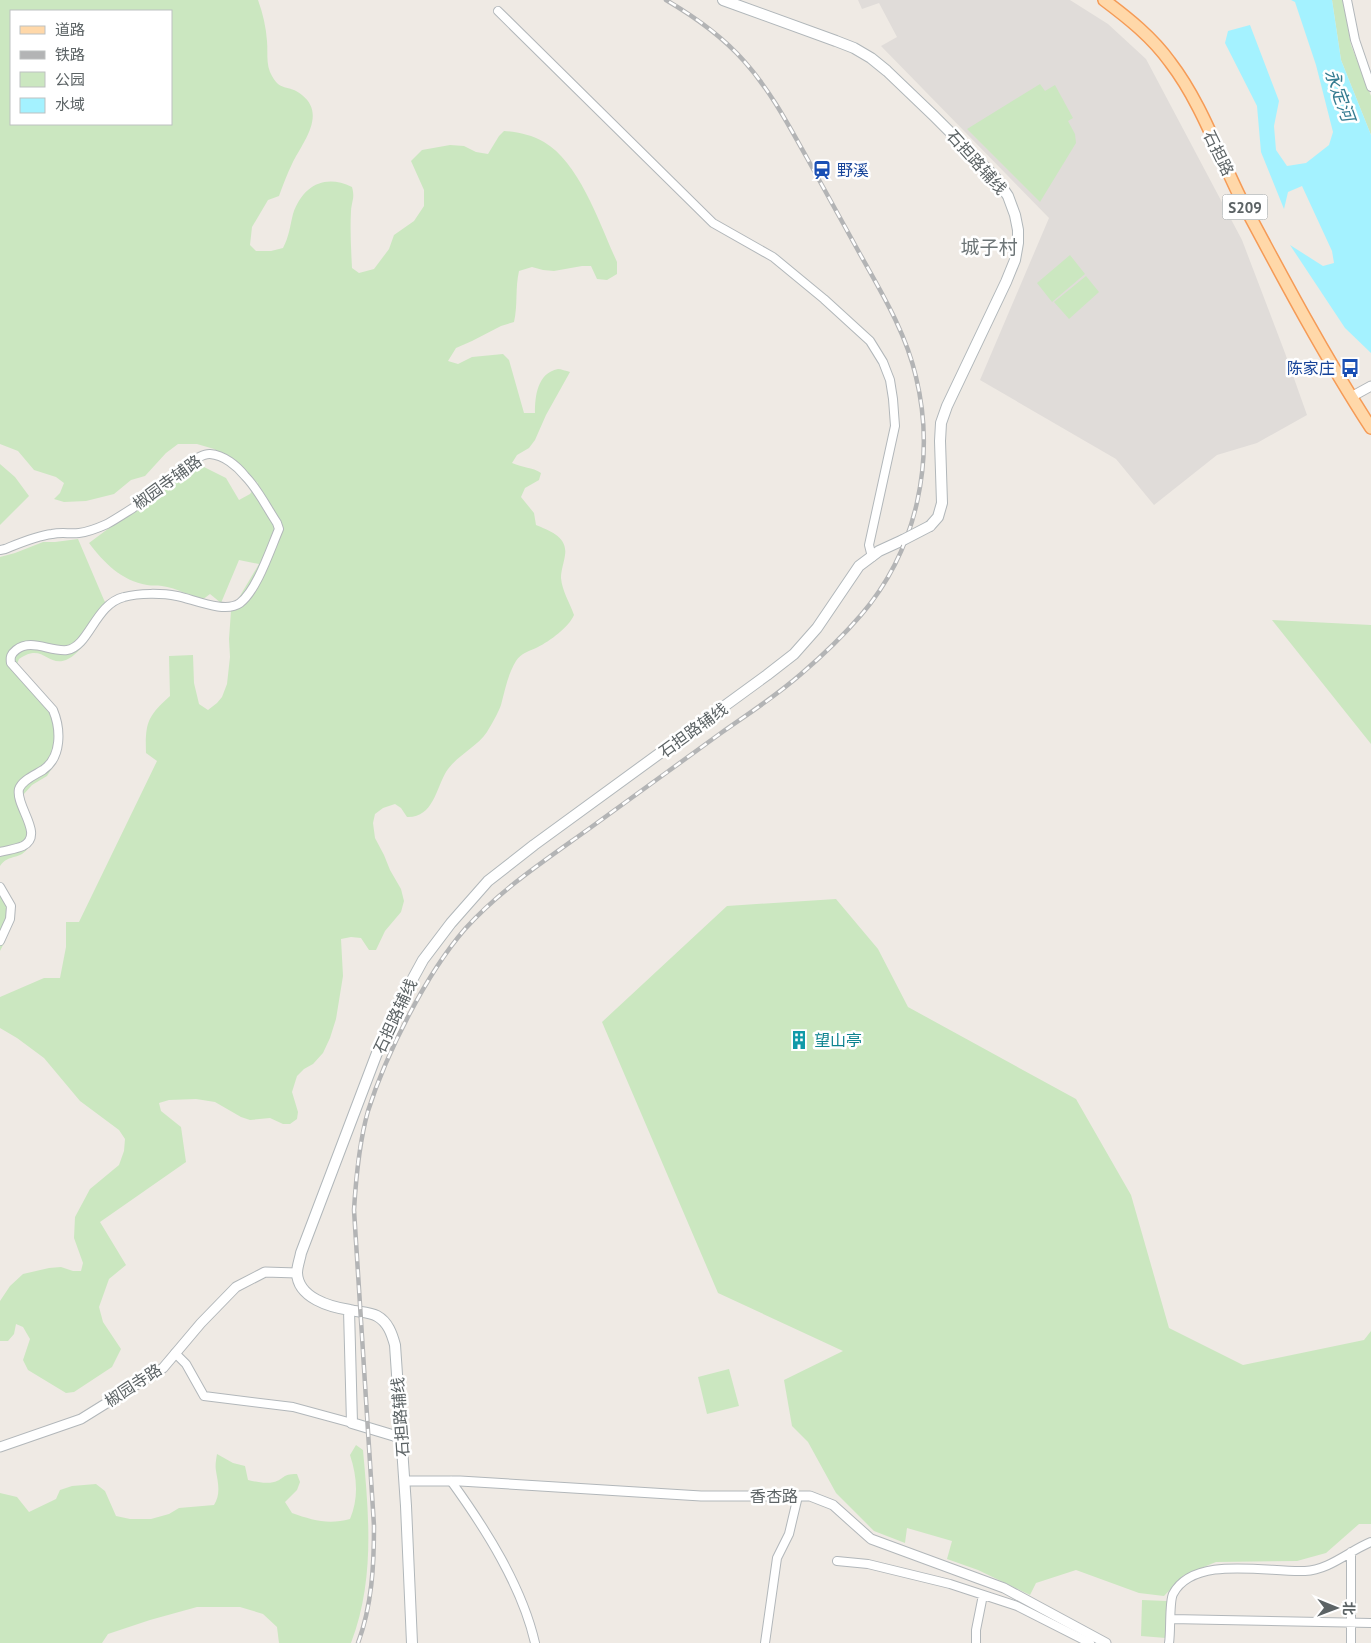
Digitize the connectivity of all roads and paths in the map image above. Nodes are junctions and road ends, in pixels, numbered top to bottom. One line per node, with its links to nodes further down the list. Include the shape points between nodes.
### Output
1 (723, 0): 10 (main road, 石担路辅线, bridge, via 854,48 871,58 995,177 1008,196 1015,215 1018,230 1015,260 942,423 942,503 938,517 930,526)
2 (1104, 0): 7 (main road, 石担路 / S209, via 1153,41 1185,84 1245,206)
3 (1348, 0): 5 (street, via 1355,40)
4 (498, 10): 10 (street, via 713,223 773,257 870,341 890,380 894,426 869,545)
5 (1371, 87)
6 (1371, 386): 7 (street)
7 (1351, 398): 8 (main road, 石担路 / S209)
8 (1371, 428)
9 (0, 550): 11 (street, 椒园寺辅路, via 54,533 94,530 134,507 197,458 210,454 230,462 246,476 278,523 252,590 239,604 218,606 158,594 124,596 105,606 74,648 61,650 32,644 12,653 11,663 55,714 57,750 53,760 24,782 19,790 20,805 31,829 30,840 24,846)
10 (872, 557): 14 (main road, 石担路辅线, via 859,566 817,628 794,654 526,851 488,881 451,923 423,960 380,1045 301,1253)
11 (0, 852)
12 (0, 887): 13 (street, via 11,906 10,919)
13 (0, 941)
14 (297, 1273): 15 (main road, 石担路辅线, via 301,1286 312,1297 333,1308); 16 (street, 椒园寺路, via 265,1272 236,1288)
15 (349, 1310): 17 (main road); 18 (main road, 石担路辅线, via 376,1315 392,1334)
16 (175, 1353): 17 (street, via 186,1364 204,1396 293,1407); 19 (street, 椒园寺路, via 163,1368 80,1419)
17 (352, 1423): 18 (main road)
18 (402, 1438): 20 (main road, 石担路辅线)
19 (0, 1447)
20 (405, 1481): 21 (street, 香杏路); 30 (main road, 石担路辅线)
21 (452, 1481): 22 (street, 香杏路, via 700,1496); 31 (street, via 506,1565 532,1627)
22 (798, 1496): 32 (street, via 789,1534 777,1558); 35 (street, 香杏路, via 810,1496 833,1505 871,1539 1004,1588)
23 (1371, 1542): 24 (street)
24 (1350, 1552): 27 (street, via 1332,1564 1307,1571 1220,1568 1185,1579 1172,1595); 28 (street)
25 (837, 1562): 26 (street, via 868,1564)
26 (983, 1595): 33 (street); 34 (street, via 1017,1606)
27 (1171, 1619): 28 (street); 36 (street)
28 (1351, 1622): 29 (street); 37 (street)
29 (1371, 1623)
30 (412, 1643)
31 (535, 1643)
32 (765, 1643)
33 (976, 1643)
34 (1090, 1643)
35 (1105, 1643)
36 (1170, 1643)
37 (1351, 1643)

